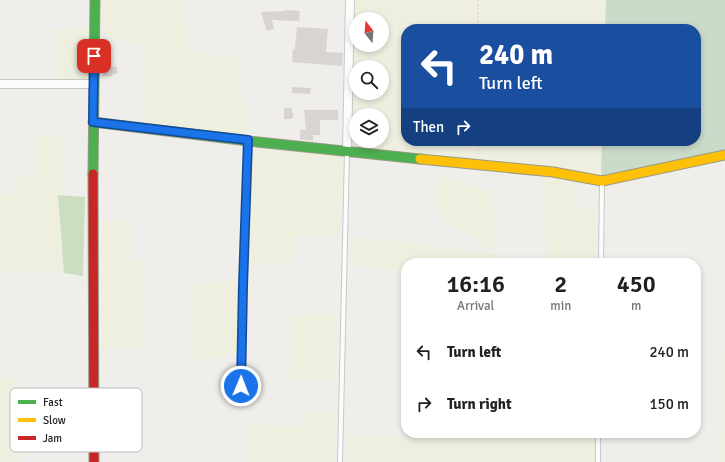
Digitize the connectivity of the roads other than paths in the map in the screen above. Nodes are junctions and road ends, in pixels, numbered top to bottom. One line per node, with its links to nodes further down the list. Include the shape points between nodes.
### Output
1 (95, 0): 4 (street)
2 (350, 0): 7 (street)
3 (0, 84): 4 (street)
4 (94, 84): 5 (street)
5 (93, 122): 6 (street); 12 (street)
6 (248, 140): 7 (street); 11 (lane)
7 (347, 151): 9 (street, via 553,172); 16 (lane)
8 (725, 155): 9 (street)
9 (602, 181): 10 (lane)
10 (601, 258)
11 (241, 386)
12 (94, 388)
13 (598, 438): 17 (lane)
14 (94, 452): 15 (street)
15 (94, 462)
16 (340, 462)
17 (598, 462)

